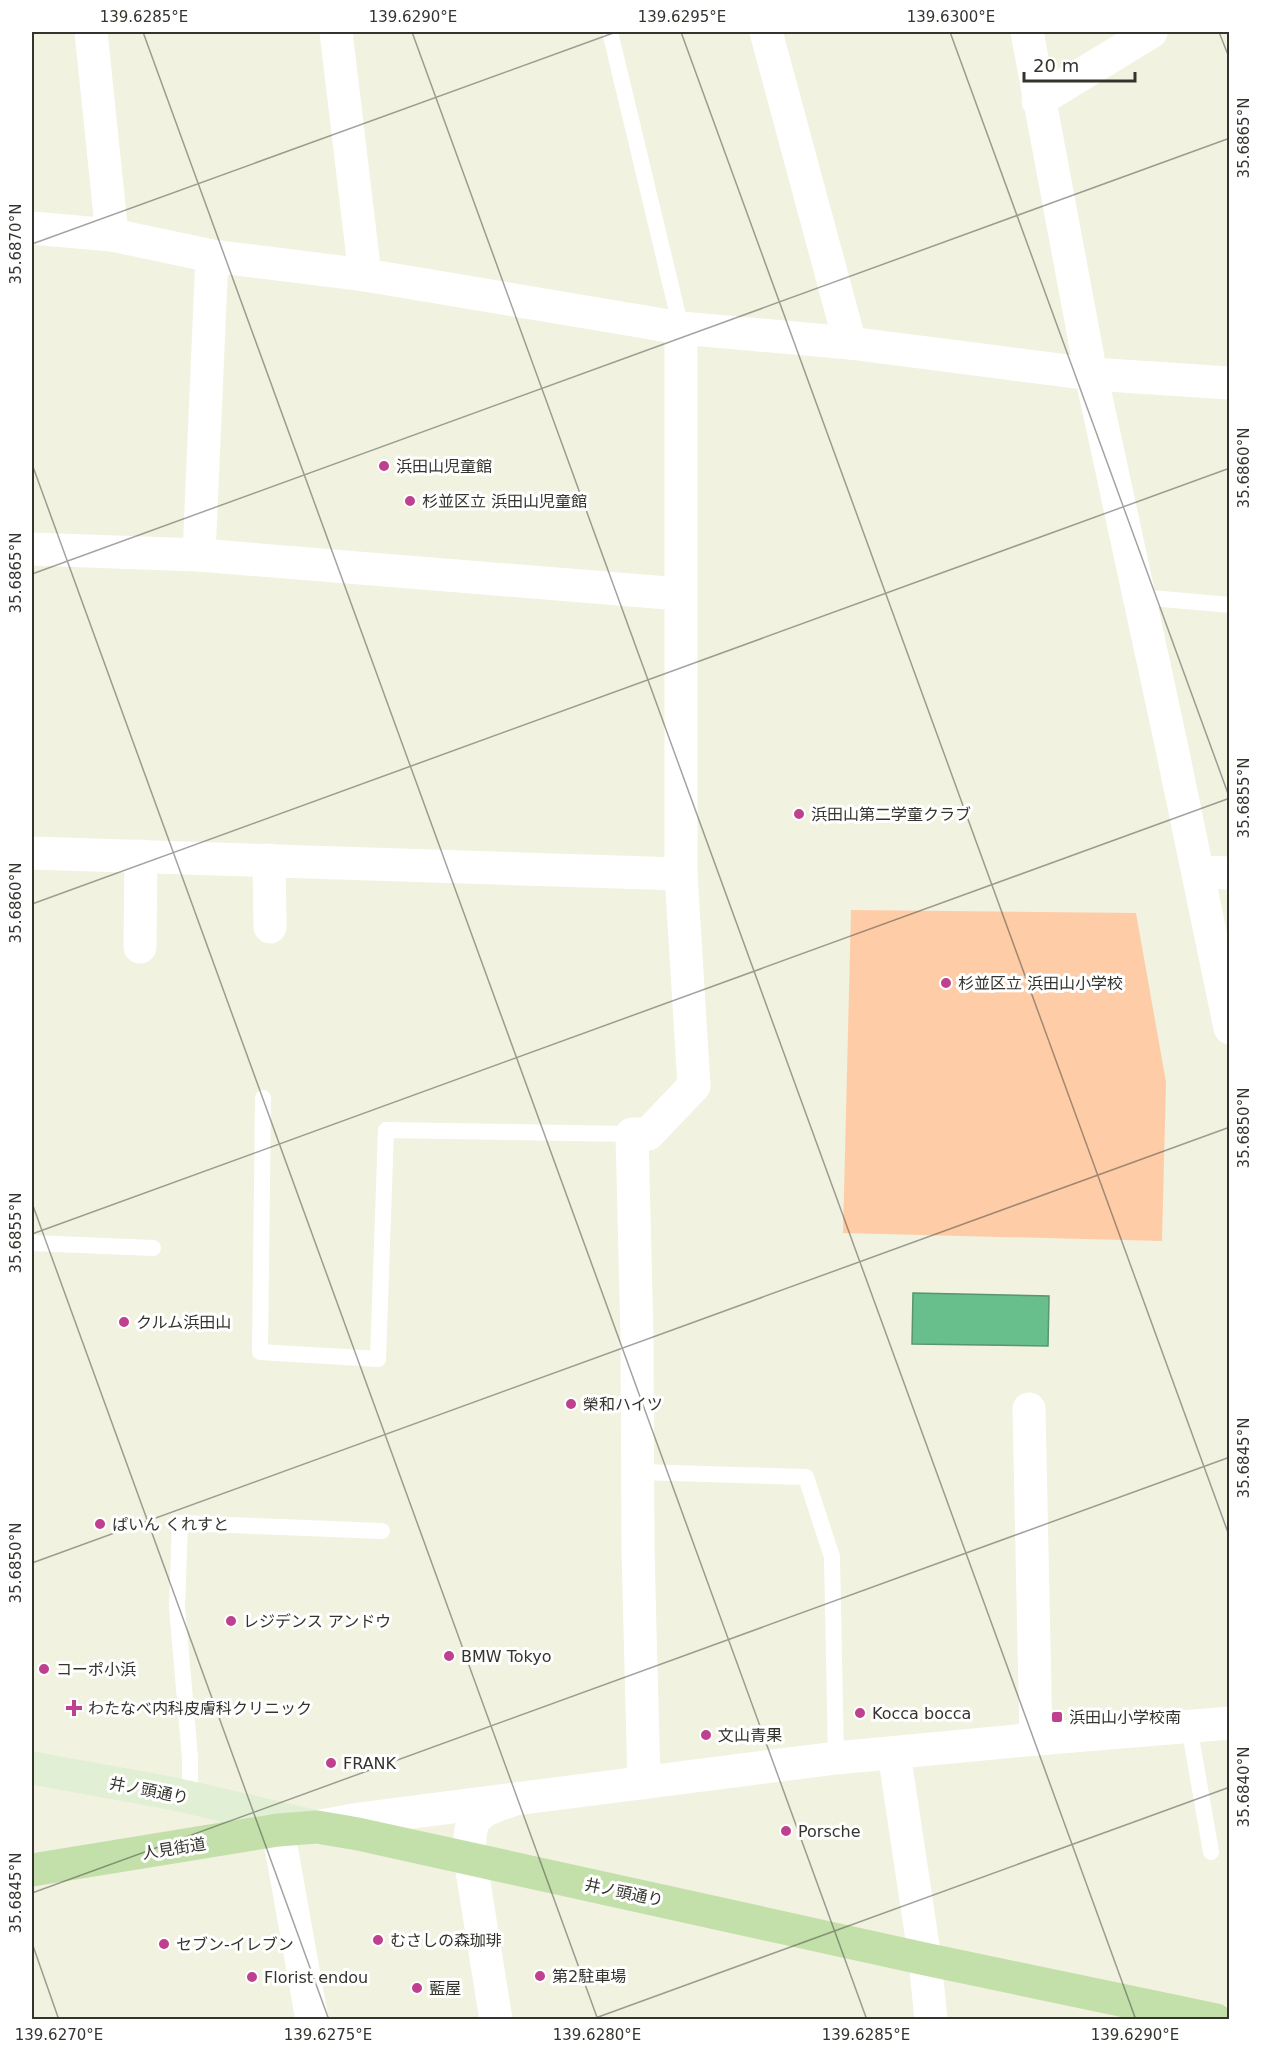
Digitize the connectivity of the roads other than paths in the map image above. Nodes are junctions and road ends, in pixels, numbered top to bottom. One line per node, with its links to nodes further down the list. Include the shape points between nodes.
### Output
1 (91, 32): 9 (street)
2 (336, 32): 11 (street)
3 (610, 32): 12 (lane)
4 (766, 32): 13 (street)
5 (1027, 32): 7 (street)
6 (1151, 32): 7 (street)
7 (1038, 101): 14 (street)
8 (32, 228): 9 (street)
9 (112, 235): 10 (street)
10 (212, 256): 11 (street); 17 (street)
11 (365, 275): 12 (street)
12 (681, 328): 13 (street); 18 (street)
13 (850, 344): 14 (street)
14 (1091, 374): 15 (street); 19 (street)
15 (1230, 383)
16 (32, 549): 17 (street)
17 (199, 555): 18 (street)
18 (680, 594): 25 (street)
19 (1140, 597): 20 (lane); 24 (street)
20 (1230, 605)
21 (32, 853): 22 (street)
22 (141, 856): 23 (street); 27 (street)
23 (269, 860): 25 (street); 26 (street)
24 (1214, 873): 28 (street)
25 (681, 874): 30 (street, via 694,1086 648,1134)
26 (270, 927)
27 (140, 947)
28 (1230, 1028)
29 (263, 1098): 30 (lane, via 260,1352 378,1359 386,1130)
30 (632, 1134): 34 (street)
31 (32, 1243): 32 (lane)
32 (153, 1248)
33 (1029, 1409): 38 (street)
34 (639, 1472): 40 (lane, via 806,1477 832,1557); 42 (street)
35 (382, 1531): 43 (lane, via 180,1523 177,1607)
36 (1230, 1723): 37 (street)
37 (1189, 1726): 38 (street); 47 (lane)
38 (1036, 1739): 39 (street)
39 (894, 1753): 40 (street); 50 (street)
40 (836, 1758): 42 (street)
41 (32, 1768): 43 (main road, 井ノ頭通り)
42 (644, 1783): 44 (street)
43 (190, 1798): 45 (main road, 井ノ頭通り)
44 (510, 1801): 45 (street); 48 (street, via 489,1807 474,1818 469,1835)
45 (317, 1827): 46 (main road, 人見街道); 48 (main road, 井ノ頭通り)
46 (278, 1830): 49 (main road, 人見街道); 51 (street)
47 (1211, 1852)
48 (470, 1858): 50 (main road, 井ノ頭通り); 52 (street)
49 (32, 1870)
50 (925, 1959): 53 (street); 54 (main road, 井ノ頭通り)
51 (312, 2019)
52 (496, 2019)
53 (931, 2019)
54 (1216, 2019)

